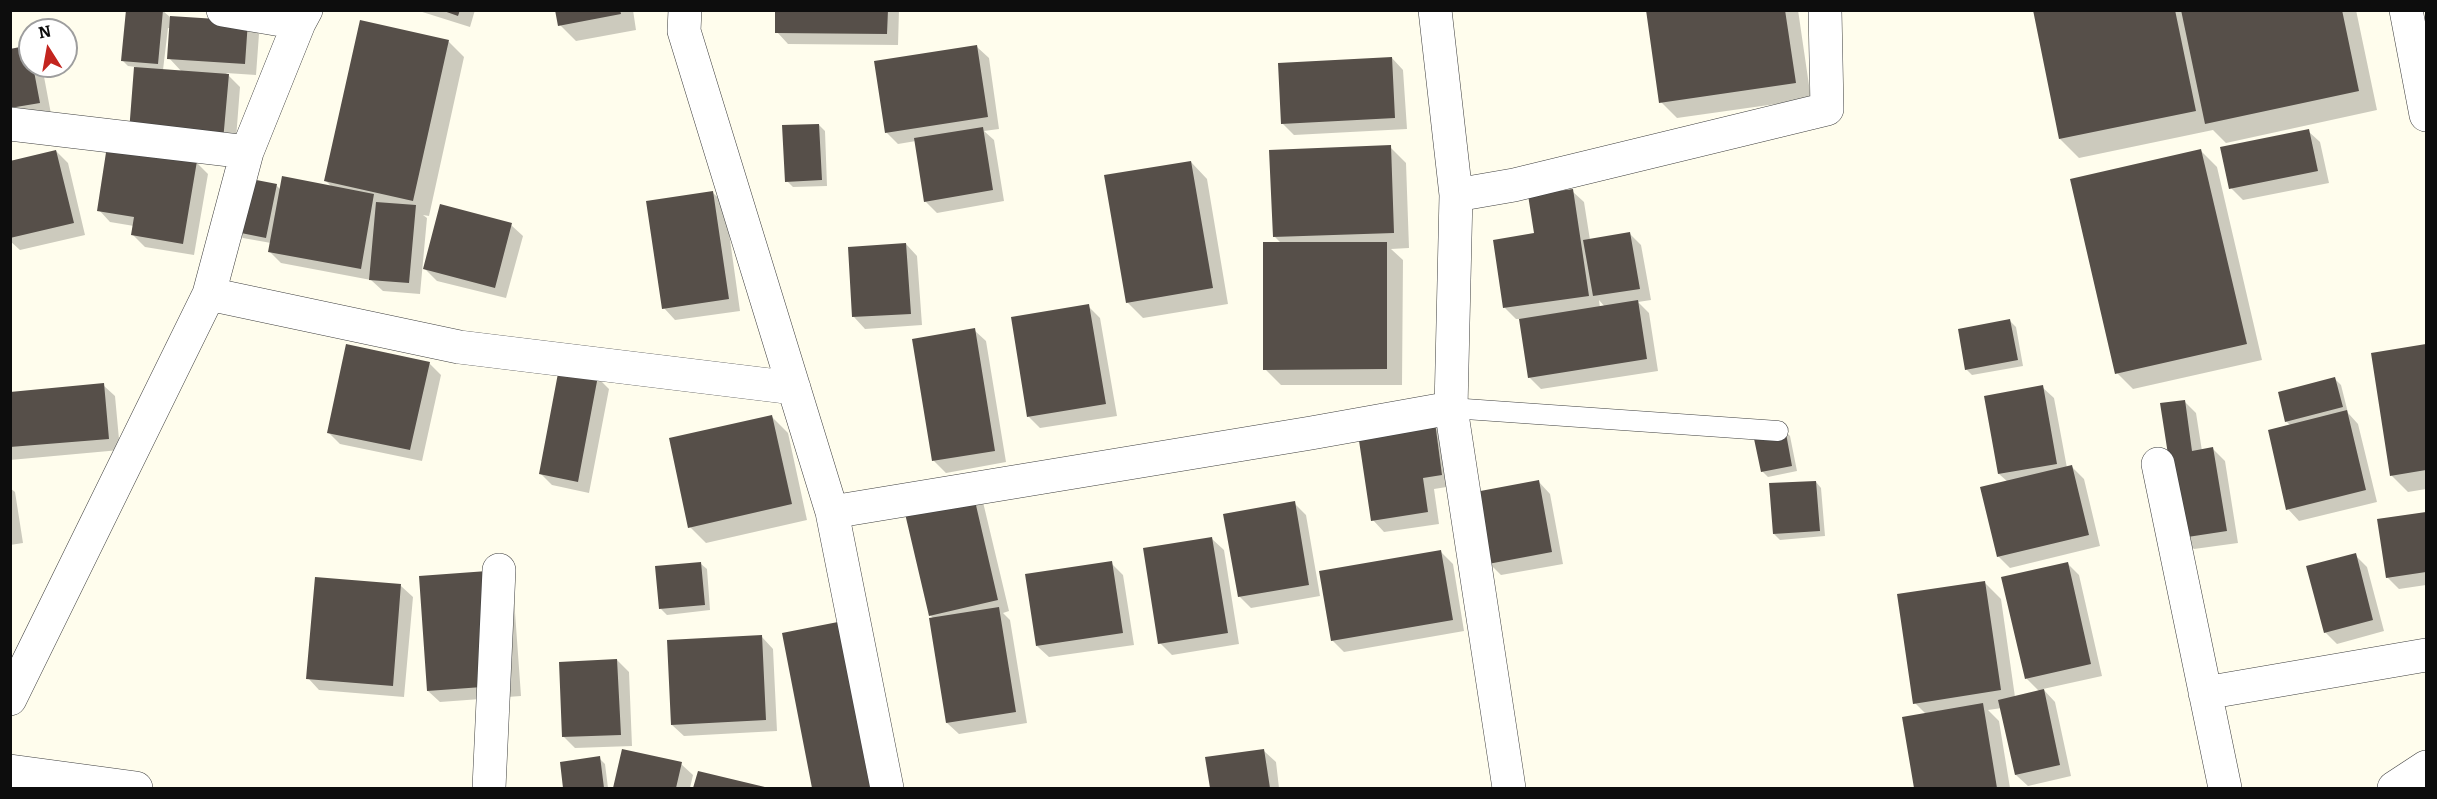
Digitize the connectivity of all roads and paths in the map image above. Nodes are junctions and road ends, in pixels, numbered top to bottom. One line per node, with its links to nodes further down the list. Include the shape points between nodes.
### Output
1 (223, 10): 6 (street)
2 (685, 10): 12 (street, via 684,31)
3 (1435, 10): 10 (street)
4 (1825, 10): 10 (street, via 1827,109 1526,182)
5 (2406, 10): 7 (street)
6 (303, 17): 9 (street)
7 (2427, 115)
8 (10, 124): 9 (street)
9 (247, 152): 11 (street)
10 (1456, 195): 13 (street)
11 (209, 294): 12 (street, via 459,347); 20 (street)
12 (794, 388): 16 (street)
13 (1451, 408): 14 (lane); 16 (street); 26 (street)
14 (1778, 431)
15 (2158, 464): 19 (street)
16 (832, 512): 25 (street)
17 (499, 570): 24 (street)
18 (2427, 655): 19 (street)
19 (2205, 693): 27 (street)
20 (10, 699)
21 (2427, 767): 28 (street)
22 (10, 771): 23 (street)
23 (136, 789)
24 (489, 789)
25 (887, 789)
26 (1509, 789)
27 (2225, 789)
28 (2394, 789)

